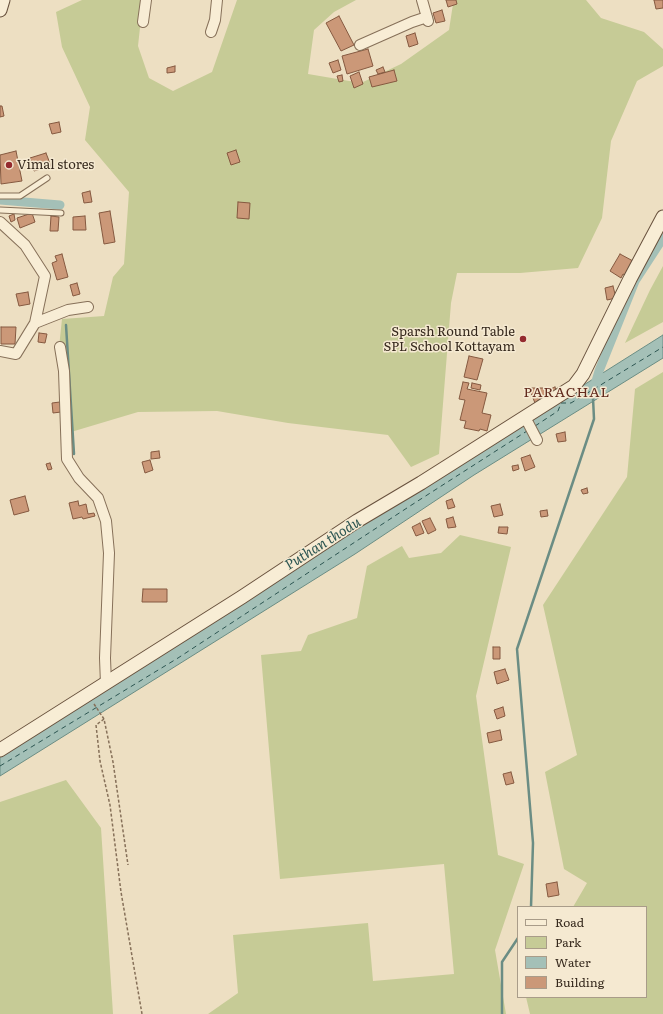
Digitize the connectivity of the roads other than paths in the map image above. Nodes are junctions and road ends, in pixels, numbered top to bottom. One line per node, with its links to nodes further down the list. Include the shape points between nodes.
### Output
1 (3, 0): 5 (street)
2 (146, 0): 6 (street)
3 (217, 0): 7 (street)
4 (422, 0): 8 (street, via 428,19 412,22)
5 (0, 10)
6 (143, 22)
7 (211, 32)
8 (360, 45)
9 (47, 178): 10 (lane, via 20,196)
10 (0, 196)
11 (0, 210): 12 (lane)
12 (61, 213)
13 (663, 217): 19 (street, via 583,374 574,386)
14 (0, 222): 16 (street, via 25,245 45,276)
15 (88, 307): 16 (street, via 68,310)
16 (35, 323): 18 (street, via 16,354)
17 (60, 347): 21 (street, via 64,371 67,459 79,478 98,498 106,521 109,553)
18 (0, 351)
19 (525, 417): 20 (street); 21 (street, via 358,521)
20 (537, 440)
21 (106, 684): 22 (street)
22 (0, 750)

